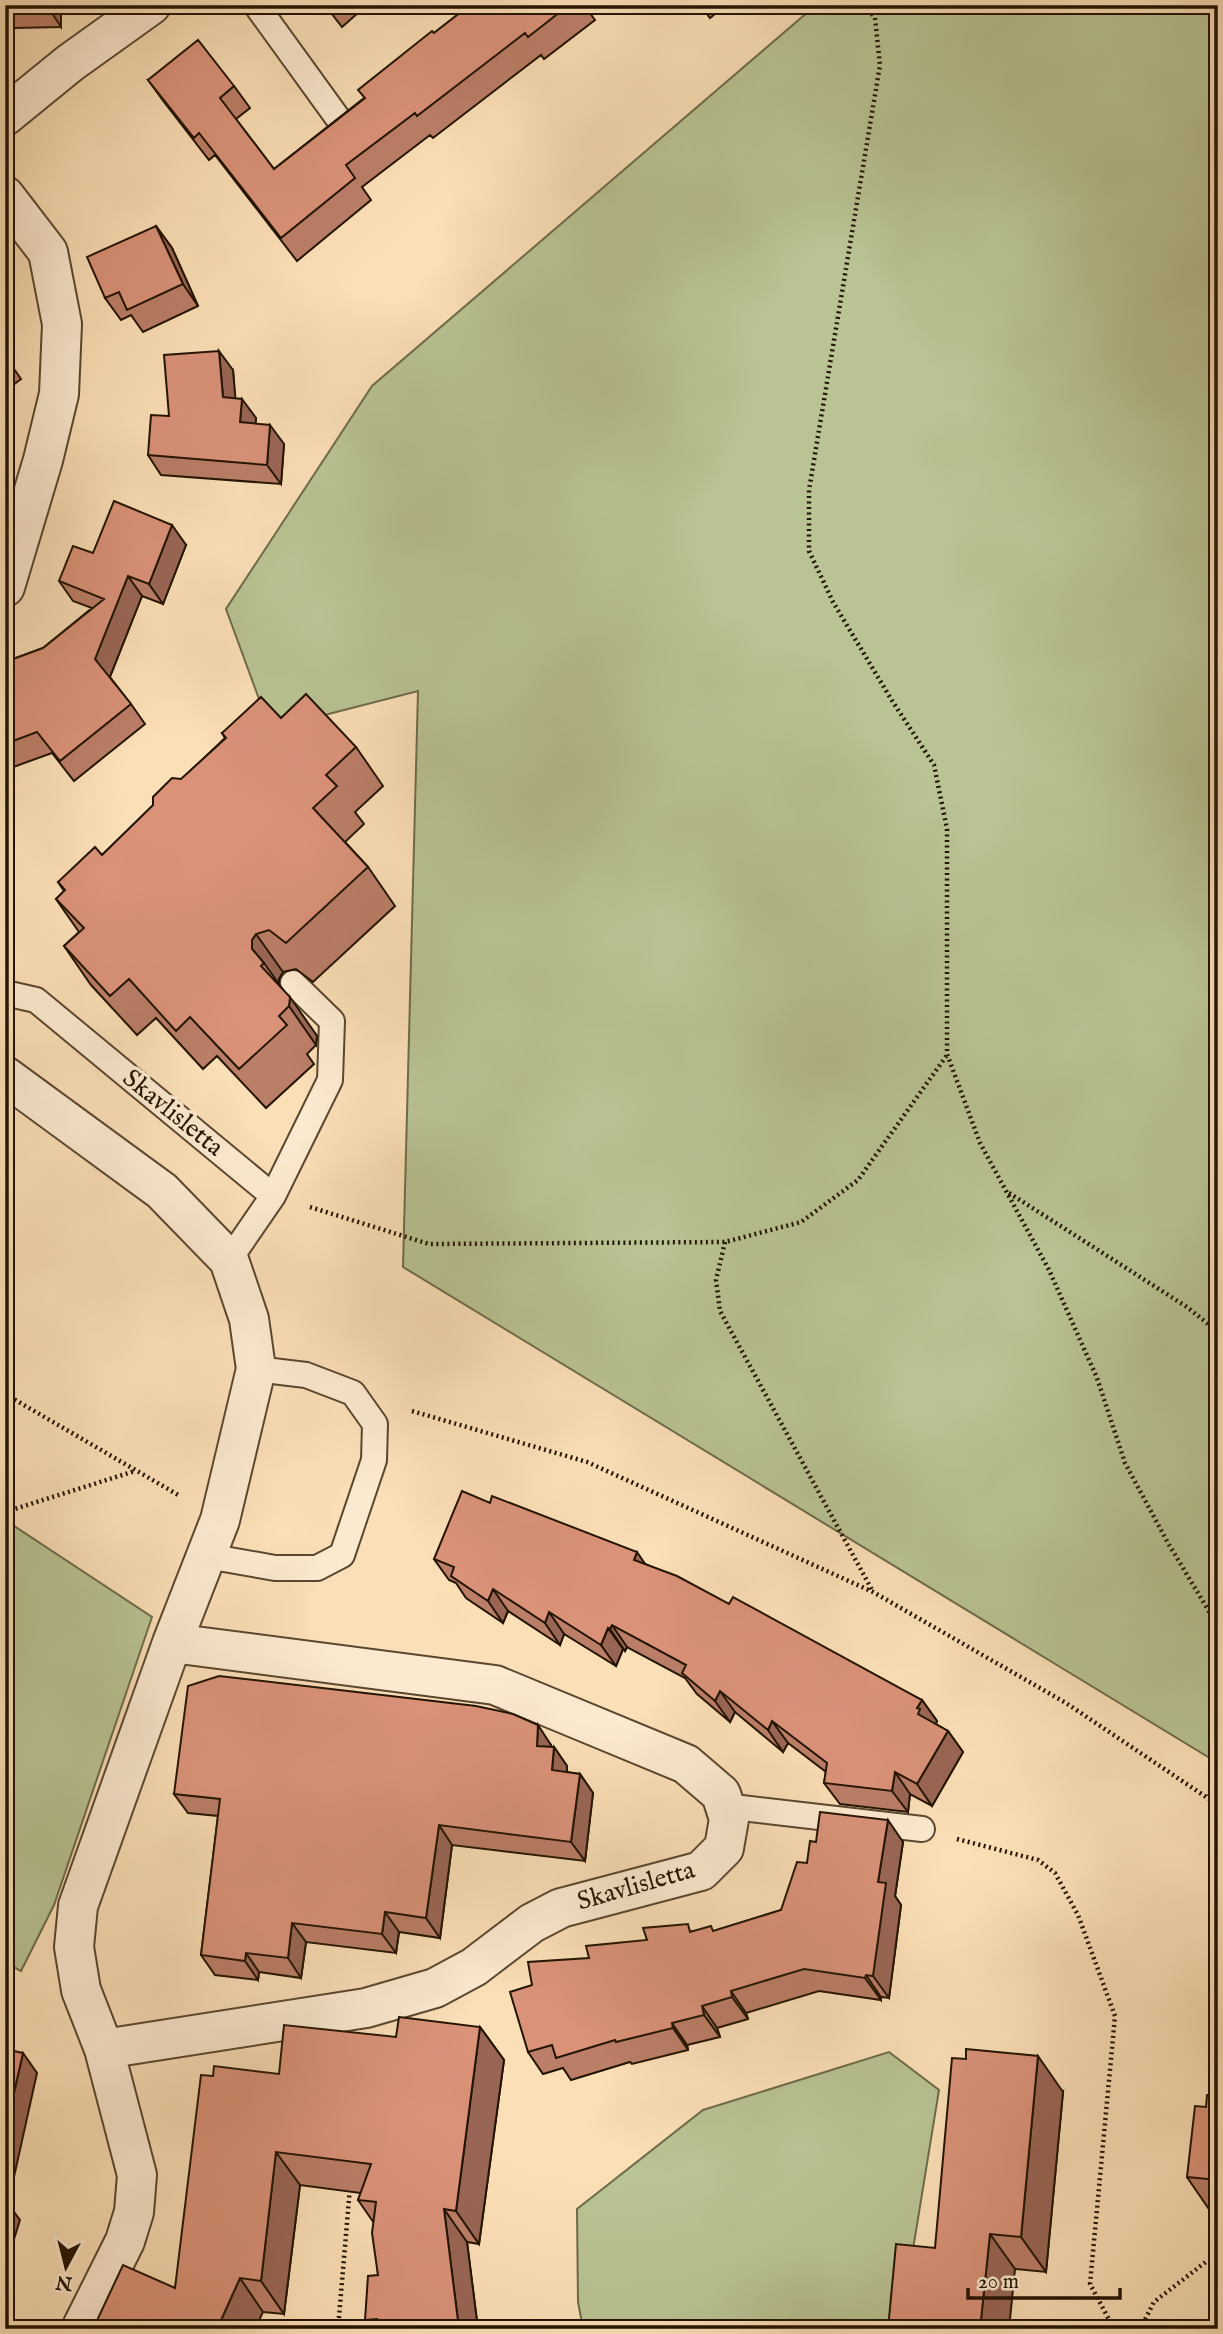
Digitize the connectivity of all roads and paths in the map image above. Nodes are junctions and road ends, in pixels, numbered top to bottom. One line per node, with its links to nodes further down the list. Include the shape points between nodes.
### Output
1 (151, 5): 4 (street)
2 (256, 5): 5 (lane)
3 (865, 5): 10 (path, via 875,18 880,65 809,490 809,551 834,602 934,765 947,829)
4 (5, 116)
5 (337, 117)
6 (5, 196): 7 (street, via 48,252 62,324 59,394)
7 (5, 587)
8 (293, 983): 13 (lane, via 332,1021 330,1080)
9 (5, 993): 13 (lane, Skavlisletta, via 36,1000)
10 (947, 1055): 12 (path, via 980,1143); 14 (path, via 858,1180 801,1222)
11 (5, 1076): 15 (street, via 162,1191)
12 (1006, 1192): 16 (path, via 1187,1307); 25 (path, via 1049,1270 1091,1366 1125,1463 1210,1614)
13 (273, 1196): 14 (path, via 429,1244); 15 (lane)
14 (725, 1242): 24 (path, via 716,1280 720,1311)
15 (229, 1260): 17 (street, via 249,1319)
16 (1218, 1332)
17 (256, 1369): 18 (lane, via 306,1375); 22 (street)
18 (353, 1392): 23 (lane, via 374,1424 374,1460 342,1555 317,1568 275,1568); 24 (path, via 587,1462)
19 (5, 1394): 20 (path)
20 (136, 1471): 21 (path); 22 (path)
21 (5, 1512)
22 (220, 1520): 23 (street)
23 (207, 1556): 26 (street)
24 (873, 1592): 29 (path, via 1066,1703)
25 (1218, 1638)
26 (172, 1643): 31 (street, via 495,1685 686,1764 721,1794); 33 (street, via 78,1906 74,1947 81,1990)
27 (1218, 1757): 29 (path)
28 (1218, 1792): 29 (path)
29 (1209, 1798): 30 (path)
30 (1218, 1805)
31 (725, 1806): 32 (lane); 33 (street, Skavlisletta, via 729,1819 724,1848 701,1871 561,1908 435,1988 366,2008)
32 (922, 1829): 38 (path, via 1038,1860 1055,1873 1078,1915 1115,2016 1090,2284)
33 (104, 2049): 36 (street, via 137,2175 134,2212 125,2241)
34 (351, 2182): 37 (path)
35 (1218, 2262): 39 (path, via 1207,2261 1154,2302)
36 (81, 2329)
37 (338, 2329)
38 (1114, 2329)
39 (1140, 2329)

